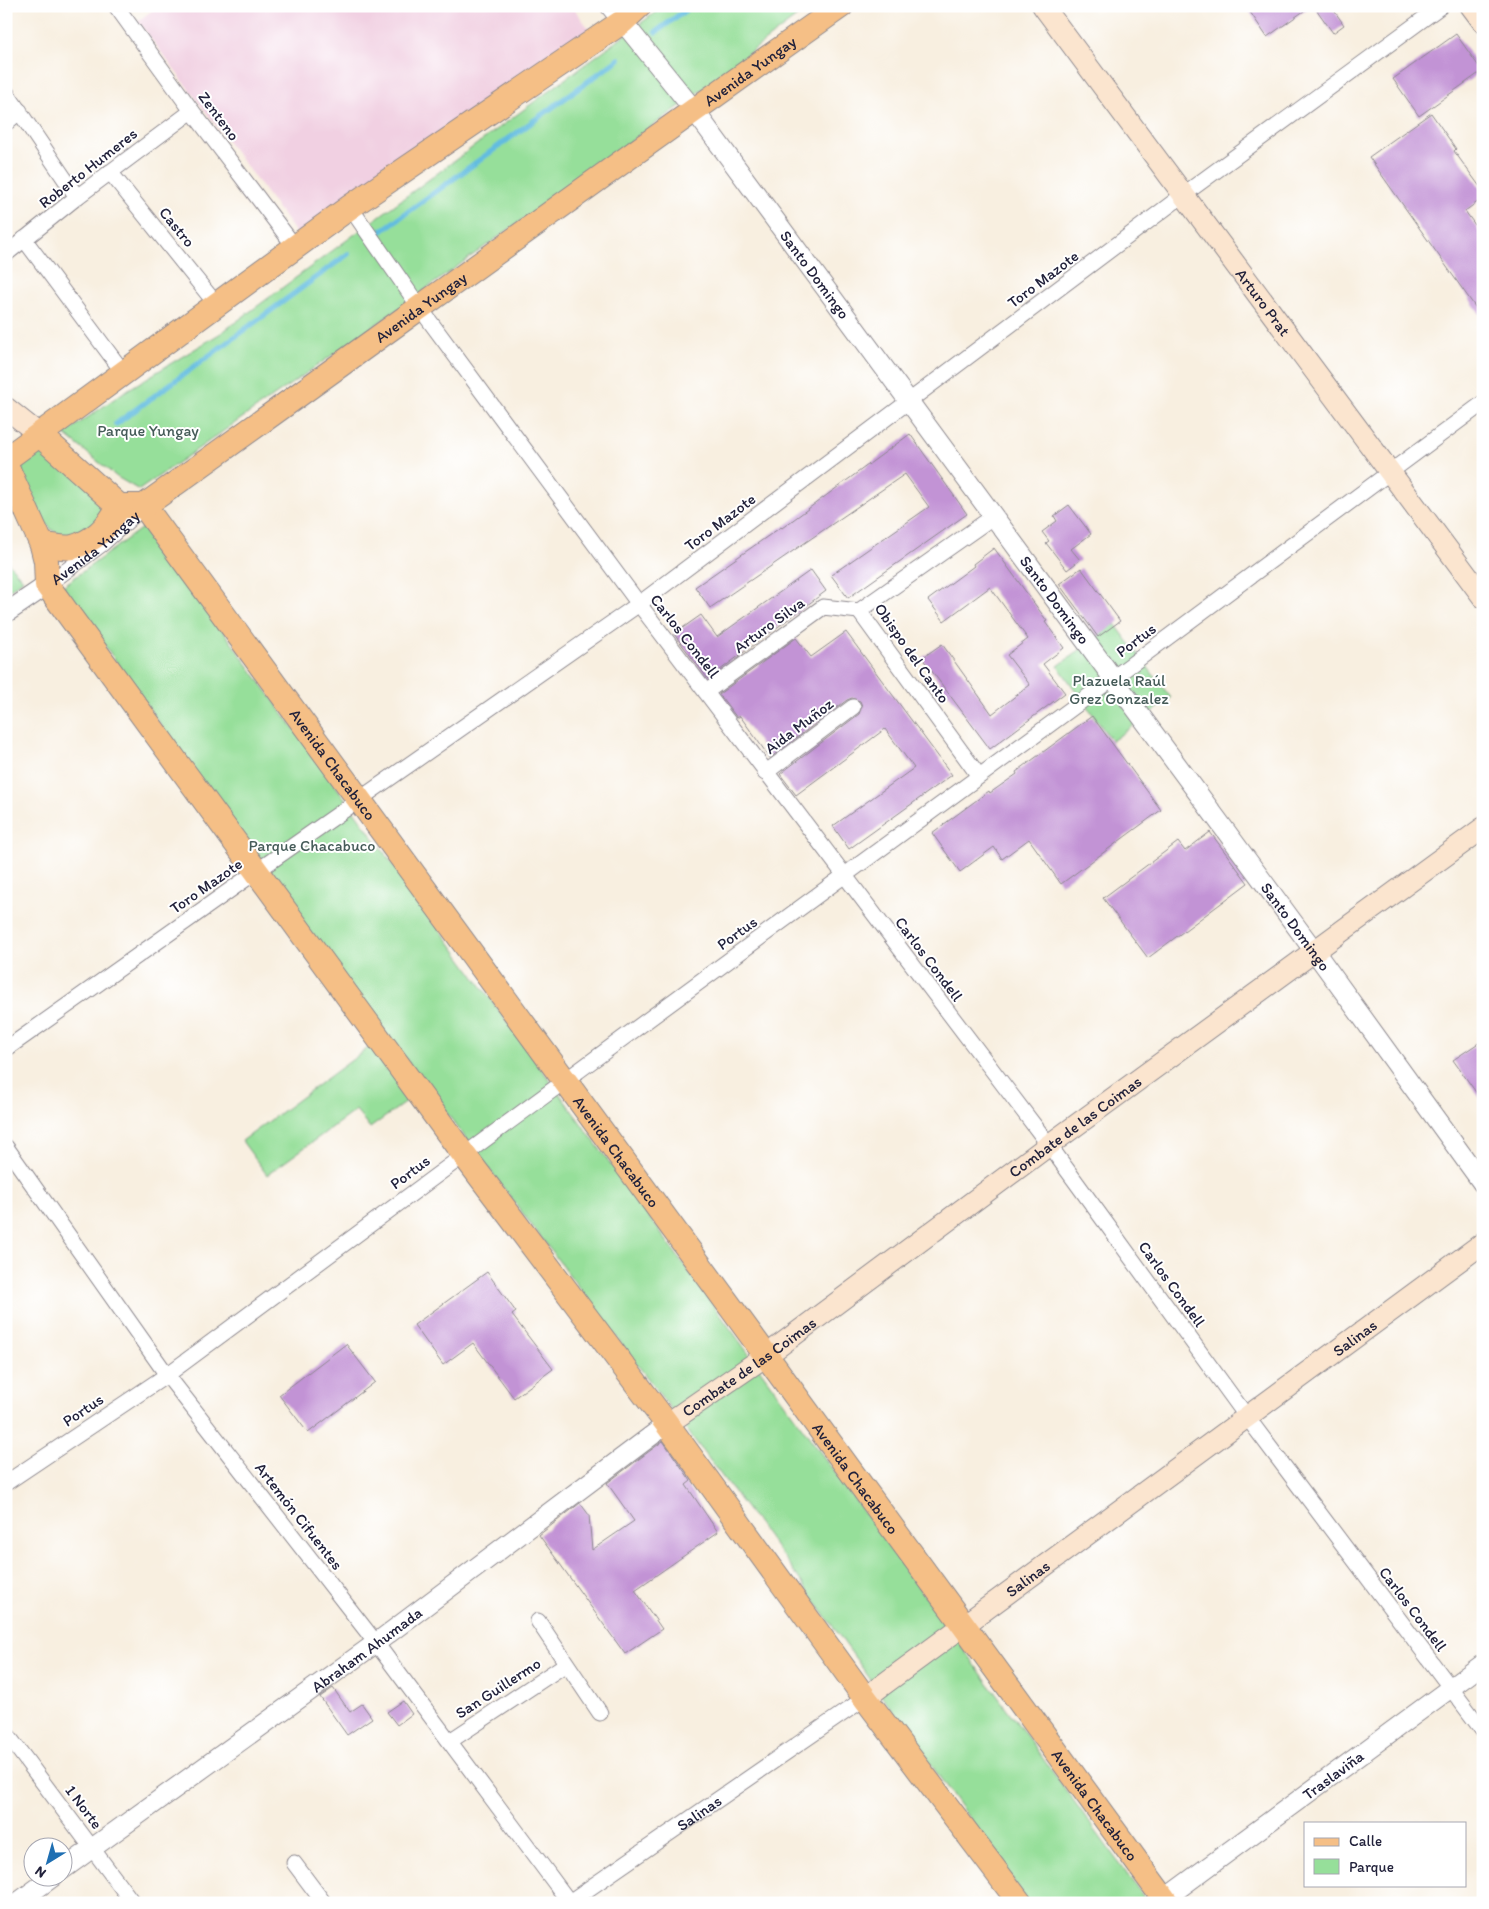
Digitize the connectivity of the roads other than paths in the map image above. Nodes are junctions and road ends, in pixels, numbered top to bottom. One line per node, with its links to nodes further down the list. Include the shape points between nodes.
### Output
1 (116, 6): 10 (street, Zenteno)
2 (841, 6): 9 (main road, Avenida Yungay)
3 (1043, 6): 14 (main road, Arturo Prat)
4 (1441, 6): 14 (street, Toro Mazote)
5 (1471, 6): 7 (main road)
6 (624, 11): 9 (street, Santo Domingo); 16 (main road)
7 (1483, 22)
8 (6, 92): 11 (street)
9 (694, 110): 21 (main road, Avenida Yungay); 23 (street, Santo Domingo)
10 (192, 111): 13 (street, Roberto Humeres); 18 (street, Zenteno)
11 (20, 112): 12 (street); 15 (street)
12 (6, 123)
13 (110, 172): 15 (street, Roberto Humeres); 20 (street, Castro)
14 (1183, 195): 23 (street, Toro Mazote); 29 (main road, Arturo Prat)
15 (77, 197): 17 (street, Roberto Humeres)
16 (350, 207): 18 (main road); 21 (street, Carlos Condell)
17 (24, 240): 19 (street, Roberto Humeres); 22 (street)
18 (295, 247): 20 (main road)
19 (6, 254)
20 (216, 304): 22 (main road)
21 (420, 308): 31 (main road, Avenida Yungay); 36 (street, Carlos Condell)
22 (123, 372): 26 (main road)
23 (910, 402): 32 (street, Santo Domingo); 36 (street, Toro Mazote)
24 (1483, 403): 29 (street, Portus)
25 (6, 408): 26 (main road)
26 (40, 435): 27 (main road); 30 (main road)
27 (6, 459)
28 (6, 465): 33 (main road)
29 (1390, 473): 35 (main road, Arturo Prat); 39 (street, Portus)
30 (119, 506): 31 (main road); 33 (main road, via 105,528 94,538 72,548)
31 (144, 506): 34 (street, Avenida Yungay, via 102,544); 44 (main road, Avenida Chacabuco)
32 (994, 516): 37 (street, Obispo del Canto); 39 (street, Santo Domingo)
33 (42, 544): 34 (main road)
34 (47, 585): 38 (street, Avenida Yungay); 46 (main road)
35 (1483, 598)
36 (638, 604): 40 (street, Carlos Condell); 44 (street, Toro Mazote)
37 (858, 611): 40 (street, Arturo Silva, via 823,607); 43 (street, Obispo del Canto)
38 (6, 613)
39 (1113, 678): 43 (street, Portus); 48 (street, Santo Domingo)
40 (706, 692): 42 (street, Carlos Condell)
41 (853, 708): 42 (street, Aida Muñoz)
42 (765, 773): 47 (street, Carlos Condell)
43 (979, 776): 47 (street, Portus)
44 (360, 800): 46 (street, Toro Mazote); 50 (main road, Avenida Chacabuco)
45 (1483, 828): 48 (main road, Combate de las Coimas)
46 (257, 871): 49 (street, Toro Mazote); 53 (main road)
47 (844, 876): 50 (street, Portus); 51 (street, Carlos Condell)
48 (1316, 952): 51 (main road, Combate de las Coimas); 54 (street, Santo Domingo)
49 (6, 1049)
50 (565, 1080): 53 (street, Portus); 56 (main road, Avenida Chacabuco)
51 (1049, 1145): 56 (main road, Combate de las Coimas); 58 (street, Carlos Condell)
52 (6, 1147): 57 (street, Artemón Cifuentes)
53 (464, 1155): 57 (street, Portus); 59 (main road)
54 (1483, 1184)
55 (1483, 1243): 58 (main road, Salinas)
56 (767, 1355): 59 (main road, Combate de las Coimas); 62 (main road, Avenida Chacabuco)
57 (167, 1375): 60 (street, Portus); 63 (street, Artemón Cifuentes)
58 (1247, 1417): 62 (main road, Salinas); 66 (street, Carlos Condell)
59 (667, 1424): 63 (street, Abraham Ahumada); 67 (main road)
60 (6, 1483)
61 (538, 1621): 64 (street, San Guillermo)
62 (964, 1626): 67 (main road, Salinas); 77 (main road, Avenida Chacabuco)
63 (376, 1644): 71 (street, Artemón Cifuentes); 72 (street, Abraham Ahumada)
64 (566, 1664): 68 (street, San Guillermo); 71 (street, San Guillermo)
65 (1483, 1664): 66 (street, Traslaviña)
66 (1450, 1688): 69 (street, Carlos Condell); 77 (street, Traslaviña)
67 (865, 1698): 76 (street, Salinas); 81 (main road)
68 (600, 1713)
69 (1483, 1731)
70 (6, 1733): 72 (street, 1 Norte)
71 (450, 1742): 76 (street, Artemón Cifuentes)
72 (93, 1848): 73 (street, Abraham Ahumada); 79 (street, 1 Norte)
73 (72, 1863)
74 (294, 1863): 80 (street)
75 (40, 1886): 78 (street)
76 (569, 1902)
77 (1164, 1902)
78 (17, 1903)
79 (133, 1903)
80 (324, 1903)
81 (1020, 1903)

